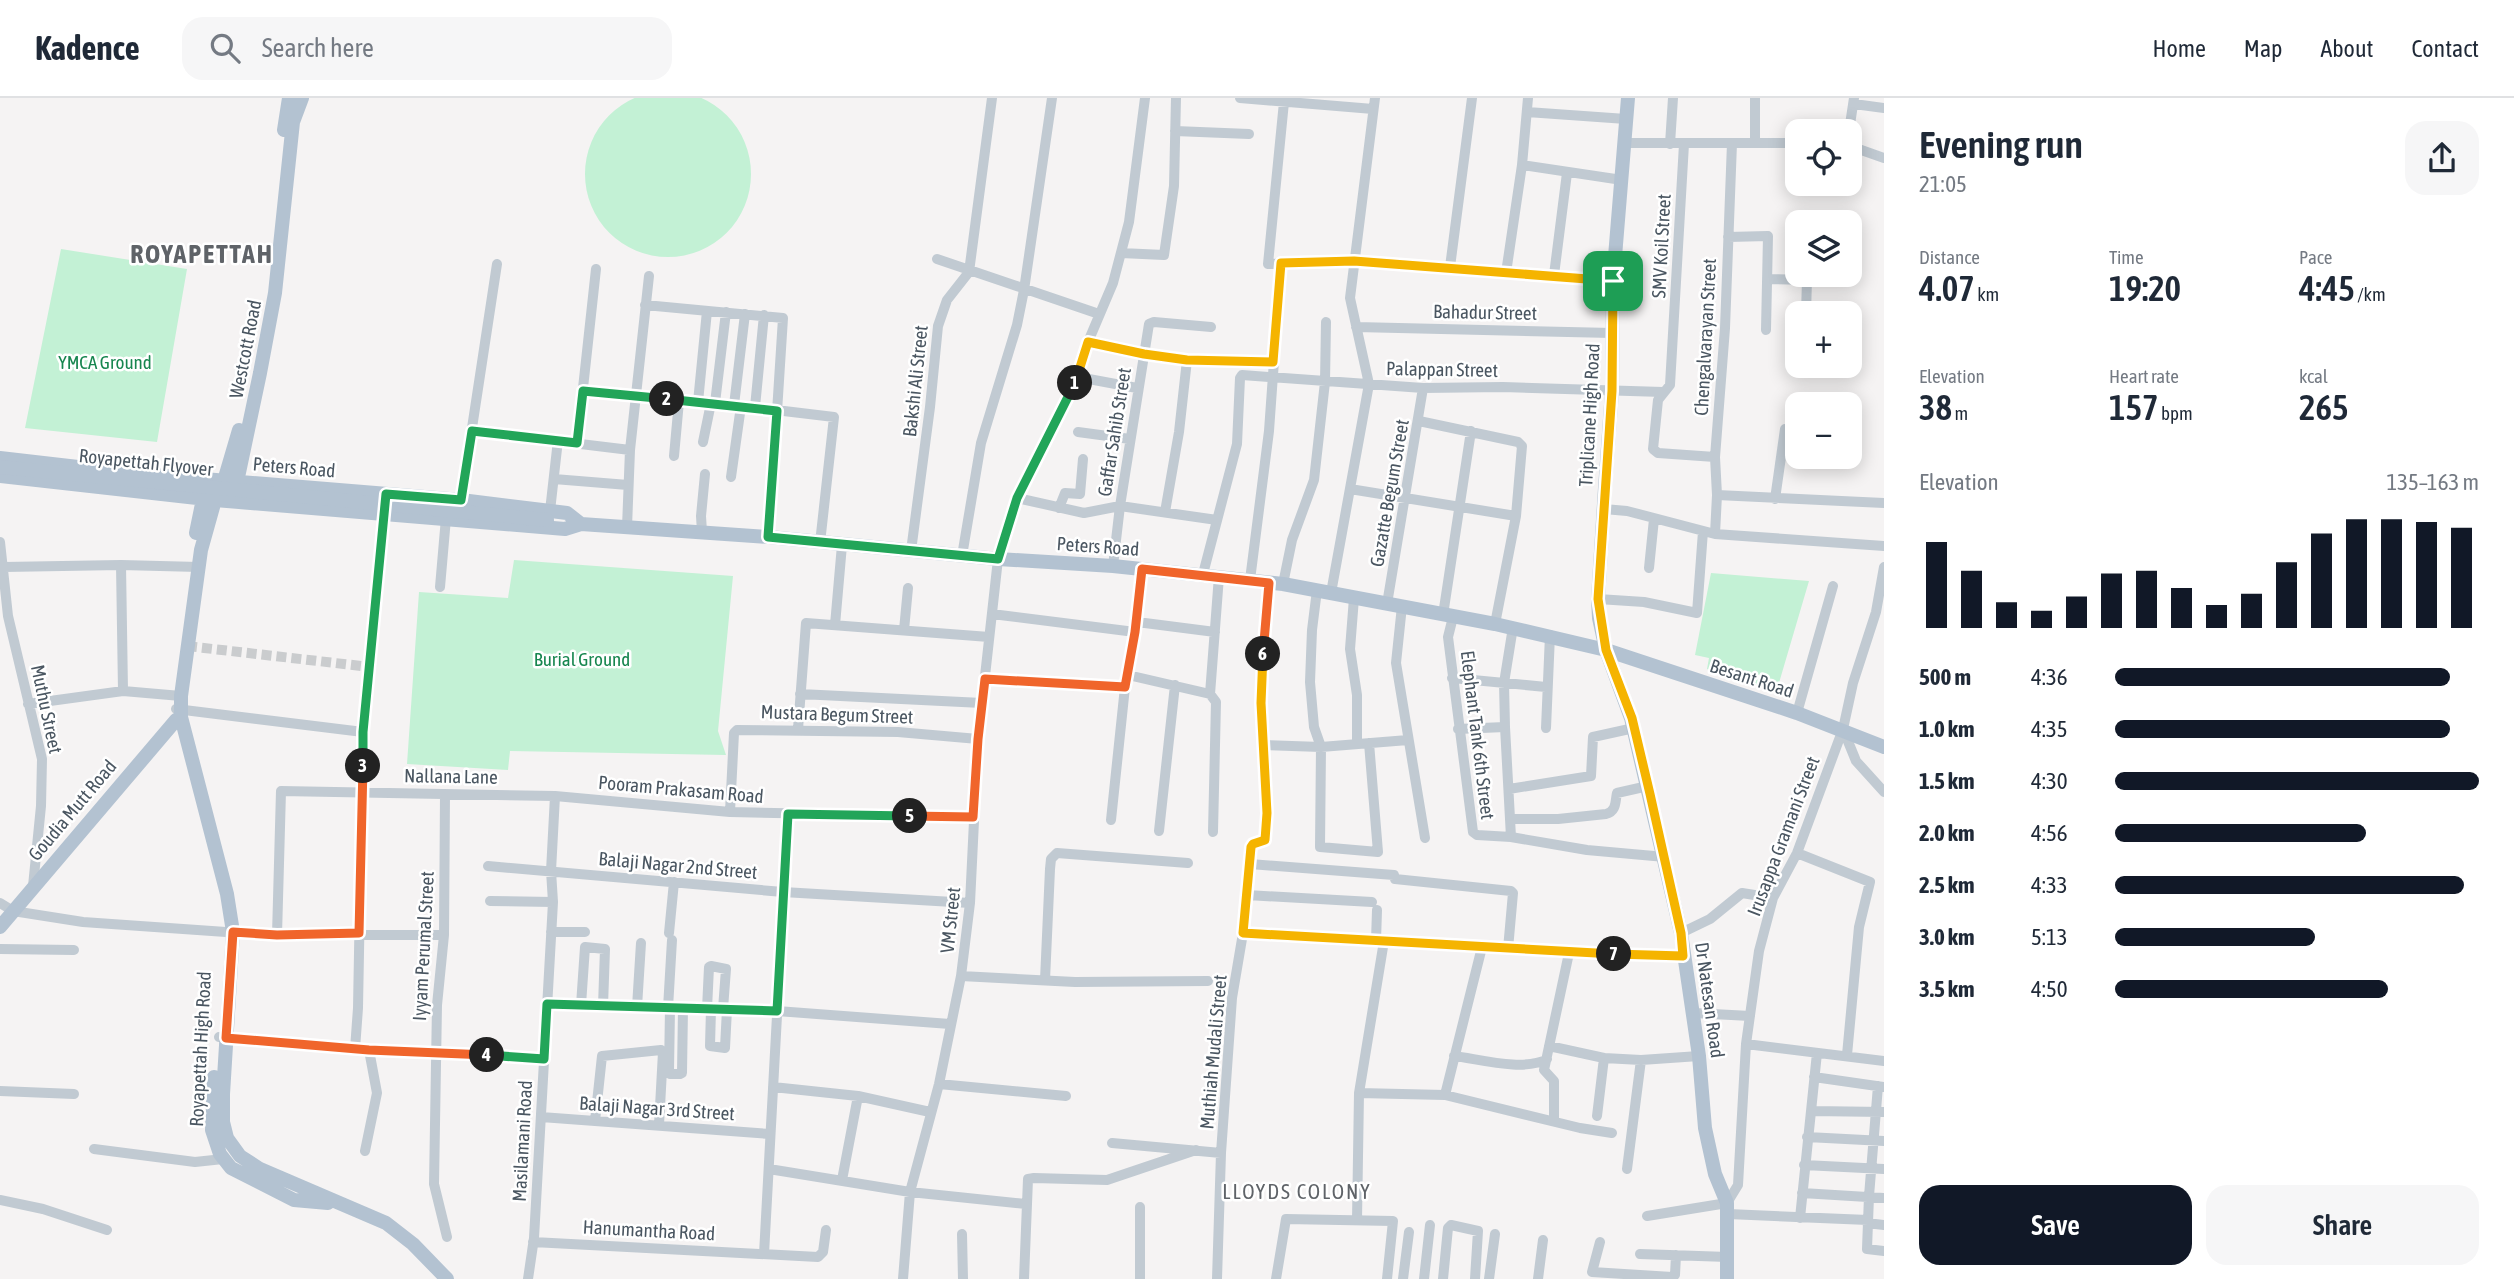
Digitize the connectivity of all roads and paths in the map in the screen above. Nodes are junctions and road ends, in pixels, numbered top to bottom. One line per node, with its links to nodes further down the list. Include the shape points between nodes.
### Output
1 (289, 98): 99 (main road, Westcott Road, via 257,372)
2 (302, 98): 99 (main road, Westcott Road, via 293,122 275,293)
3 (992, 98): 41 (street)
4 (1052, 98): 47 (street)
5 (1145, 98): 34 (street, VM Street)
6 (1176, 98): 20 (street)
7 (1240, 98): 13 (street)
8 (1472, 98): 39 (street)
9 (1528, 98): 17 (street)
10 (1628, 98): 18 (main road, Triplicane High Road)
11 (1673, 98): 26 (street)
12 (1755, 98): 22 (street)
13 (1277, 100): 15 (street); 37 (street, via 1268,264)
14 (1854, 101): 16 (street); 19 (street)
15 (1374, 103): 36 (street)
16 (1884, 108)
17 (1527, 112): 18 (street); 30 (street)
18 (1626, 119): 23 (main road, Triplicane High Road)
19 (1851, 119)
20 (1175, 131): 21 (street); 34 (street, via 1174,186 1164,255)
21 (1250, 134)
22 (1755, 142): 24 (street); 25 (street)
23 (1625, 143): 26 (street); 32 (main road, Triplicane High Road)
24 (1732, 143): 27 (street); 33 (street, Chengalvarayan Street)
25 (1785, 143)
26 (1670, 144): 27 (street)
27 (1684, 144): 72 (street, SMV Koil Street, via 1670,385)
28 (1862, 150): 29 (street)
29 (1884, 158)
30 (1522, 166): 31 (street); 42 (street)
31 (1567, 173): 32 (street); 43 (street)
32 (1622, 180): 46 (main road, Triplicane High Road)
33 (1728, 237): 45 (street, via 1768,236); 91 (street, Chengalvarayan Street)
34 (1121, 253): 53 (street, VM Street)
35 (937, 259): 41 (street)
36 (1354, 261): 37 (street); 39 (street); 57 (street, via 1350,298)
37 (1281, 263): 63 (street)
38 (497, 264): 82 (street)
39 (1450, 267): 42 (street)
40 (596, 269): 70 (street)
41 (969, 272): 47 (street); 131 (street, Bakshi Ali Street, via 947,300 937,326)
42 (1506, 273): 43 (street)
43 (1554, 275): 46 (street)
44 (649, 276): 49 (street)
45 (1768, 279): 48 (street, via 1807,280); 58 (street)
46 (1613, 281): 59 (main road, Triplicane High Road)
47 (1024, 290): 53 (street); 132 (street, via 981,443)
48 (1806, 301)
49 (645, 305): 50 (street); 73 (street)
50 (707, 310): 51 (street); 75 (street)
51 (726, 312): 52 (street); 76 (street)
52 (745, 314): 54 (street); 77 (street)
53 (1099, 314): 60 (street, VM Street)
54 (764, 316): 78 (street); 79 (street, via 783,318)
55 (1326, 322): 66 (street)
56 (1211, 327): 61 (street, Gaffar Sahib Street, via 1149,324)
57 (1356, 327): 59 (street, Bahadur Street); 67 (street)
58 (1766, 330)
59 (1612, 333): 71 (main road, Triplicane High Road)
60 (1088, 342): 61 (street); 64 (street, VM Street)
61 (1144, 354): 62 (street); 68 (street, Gaffar Sahib Street)
62 (1187, 360): 63 (street); 114 (street)
63 (1273, 362): 65 (street)
64 (1078, 377): 68 (street); 104 (street, VM Street)
65 (1271, 377): 66 (street, Palappan Street); 120 (street, Palappan Street, via 1240,378 1237,444); 143 (street)
66 (1325, 382): 67 (street, Palappan Street); 144 (street, via 1314,480)
67 (1368, 384): 69 (street, Palappan Street); 101 (street)
68 (1137, 388): 85 (street, Gaffar Sahib Street)
69 (1423, 388): 71 (street, Palappan Street); 80 (street, Gazatte Begum Street)
70 (583, 391): 73 (street); 88 (street)
71 (1612, 391): 72 (street, Palappan Street); 113 (main road, Triplicane High Road)
72 (1663, 393): 91 (street, SMV Koil Street, via 1658,400 1654,452)
73 (635, 396): 74 (street); 89 (street)
74 (679, 401): 75 (street); 90 (street)
75 (698, 402): 76 (street)
76 (713, 403): 77 (street); 87 (street)
77 (738, 405): 78 (street); 97 (street)
78 (755, 407): 79 (street)
79 (777, 411): 126 (street); 128 (street, via 833,416)
80 (1419, 421): 83 (street); 105 (street, Gazatte Begum Street)
81 (1785, 429): 106 (street)
82 (472, 431): 86 (street); 108 (street)
83 (1471, 431): 111 (street, Elephant Tank 6th Street); 117 (street, via 1521,444)
84 (1078, 432): 85 (street)
85 (1130, 439): 110 (street, Gaffar Sahib Street)
86 (558, 440): 88 (street); 98 (street)
87 (703, 442)
88 (577, 443): 89 (street)
89 (630, 450): 100 (street)
90 (674, 456)
91 (1715, 457): 103 (street, Chengalvarayan Street)
92 (0, 458): 99 (main road, Peters Road)
93 (1083, 459): 112 (street, via 1080,495 1065,493)
94 (0, 467): 116 (main road, Royapettah Flyover, bridge)
95 (705, 474): 124 (street)
96 (0, 476): 107 (main road, Peters Road)
97 (732, 477)
98 (554, 479): 100 (street); 116 (street)
99 (231, 482): 102 (main road, Peters Road); 107 (main road)
100 (628, 485): 122 (street)
101 (1350, 489): 105 (street); 148 (street)
102 (386, 494): 108 (main road, Peters Road); 115 (street)
103 (1717, 495): 106 (street); 125 (street, Chengalvarayan Street)
104 (1017, 498): 112 (street); 133 (street, VM Street)
105 (1406, 499): 111 (street); 152 (street, Gazatte Begum Street)
106 (1774, 499): 109 (street)
107 (209, 500): 115 (main road, Peters Road); 137 (main road, Royapettah High Road)
108 (461, 500): 116 (main road, Peters Road)
109 (1884, 503)
110 (1120, 506): 112 (street, via 1084,513); 114 (street); 135 (street, Gaffar Sahib Street)
111 (1461, 507): 117 (street); 156 (street, Elephant Tank 6th Street)
112 (1059, 508)
113 (1604, 509): 119 (street); 150 (main road, Triplicane High Road)
114 (1165, 512): 120 (street)
115 (383, 513): 118 (main road, Peters Road); 185 (street)
116 (549, 516): 121 (main road, Royapettah Flyover)
117 (1516, 516): 157 (street)
118 (446, 518): 121 (main road, Peters Road, via 565,528); 146 (street)
119 (1654, 519): 123 (street); 139 (street)
120 (1217, 520): 141 (street)
121 (581, 524): 122 (main road, Peters Road)
122 (628, 527): 124 (main road, Peters Road)
123 (1703, 531): 125 (street); 150 (street, via 1697,612)
124 (702, 532): 126 (main road, Peters Road)
125 (1715, 534): 130 (street)
126 (768, 537): 128 (main road, Peters Road)
127 (0, 542): 136 (street, Muthu Street)
128 (820, 543): 129 (main road, Peters Road)
129 (842, 545): 131 (main road, Peters Road); 158 (street)
130 (1884, 546)
131 (911, 551): 132 (main road, Peters Road)
132 (962, 556): 133 (main road, Peters Road)
133 (998, 559): 135 (main road, Peters Road); 155 (street, VM Street)
134 (121, 565): 136 (street); 137 (street); 172 (street)
135 (1113, 566): 140 (main road, Peters Road)
136 (4, 567): 151 (street, Muthu Street)
137 (194, 567): 177 (main road, Royapettah High Road)
138 (1884, 567): 154 (street, Irusappa Gramani Street)
139 (1649, 568)
140 (1142, 569): 141 (main road, Peters Road); 159 (street)
141 (1203, 574): 142 (main road, Peters Road)
142 (1219, 576): 143 (main road, Peters Road); 162 (street)
143 (1250, 580): 144 (main road, Peters Road)
144 (1276, 583): 148 (main road, Peters Road); 190 (street, via 1264,644)
145 (1833, 586): 178 (street)
146 (440, 587)
147 (908, 588): 161 (street)
148 (1324, 592): 149 (main road, Peters Road); 191 (street, via 1312,630 1310,682 1314,727)
149 (1354, 598): 152 (main road, Peters Road); 188 (street, via 1350,649)
150 (1598, 599): 165 (main road, Triplicane High Road)
151 (3, 600): 175 (street, Muthu Street)
152 (1387, 604): 153 (main road, Peters Road)
153 (1402, 606): 156 (main road, Peters Road); 187 (street, via 1396,663)
154 (1880, 613): 184 (street, Irusappa Gramani Street, via 1853,682)
155 (992, 614): 159 (street); 164 (street, VM Street)
156 (1448, 616): 157 (main road, Peters Road); 166 (street, Elephant Tank 6th Street)
157 (1496, 624): 160 (main road, Peters Road)
158 (835, 625): 161 (street); 173 (street, via 804,626)
159 (1136, 627): 162 (street); 168 (street)
160 (1513, 628): 163 (main road, Peters Road); 169 (street)
161 (904, 630): 164 (street)
162 (1215, 632): 174 (street)
163 (1550, 635): 165 (main road, Peters Road); 171 (street)
164 (989, 637): 167 (street, VM Street)
165 (1606, 650): 178 (main road, Besant Road); 183 (main road, Dr Natesan Road)
166 (1452, 678): 169 (street); 182 (street, Elephant Tank 6th Street)
167 (985, 679): 168 (street); 176 (street, VM Street)
168 (1127, 681): 170 (street); 202 (street)
169 (1504, 683): 171 (street); 179 (street)
170 (1175, 685): 174 (street); 203 (street)
171 (1546, 687): 180 (street)
172 (123, 691): 175 (street); 177 (street)
173 (800, 694): 176 (street); 181 (street)
174 (1210, 694): 204 (street, via 1216,702)
175 (28, 704): 214 (street, Muthu Street, via 42,759)
176 (982, 704): 186 (street, VM Street)
177 (178, 708): 185 (street); 214 (main road, Goudia Mutt Road); 223 (main road, Royapettah High Road, via 223,899)
178 (1797, 713): 184 (main road, Besant Road)
179 (1504, 727): 182 (street); 193 (street)
180 (1546, 728)
181 (798, 729): 186 (street, Mustara Begum Street); 198 (street, Mustara Begum Street, via 735,731)
182 (1458, 729): 205 (street, Elephant Tank 6th Street, via 1473,832)
183 (1634, 729): 192 (main road, Dr Natesan Road); 193 (street, via 1594,737 1591,776)
184 (1843, 729): 189 (main road, Besant Road); 195 (street, via 1856,761); 207 (street, Irusappa Gramani Street)
185 (363, 732): 194 (street)
186 (978, 739): 200 (street, VM Street)
187 (1408, 740): 188 (street); 206 (street)
188 (1363, 743): 191 (street); 191 (street, via 1378,852 1320,847)
189 (1883, 743)
190 (1262, 745): 191 (street); 210 (street, via 1265,840 1252,845)
191 (1321, 747)
192 (1648, 786): 201 (street, via 1617,793 1615,807 1606,814); 208 (main road, Dr Natesan Road)
193 (1509, 789): 201 (street)
194 (362, 792): 196 (street, Nallana Lane); 226 (street); 230 (street, Nallana Lane, via 280,792)
195 (1884, 792)
196 (445, 794): 197 (street, Nallana Lane); 229 (street, Iyyam Perumal Street)
197 (555, 796): 198 (street, Pooram Prakasam Road); 212 (street, Masilamani Road)
198 (730, 812): 199 (street, Pooram Prakasam Road)
199 (788, 814): 200 (street, Pooram Prakasam Road); 215 (street)
200 (973, 817): 220 (street, VM Street)
201 (1511, 819): 205 (street)
202 (1111, 820)
203 (1159, 831)
204 (1213, 832)
205 (1511, 837): 208 (street, Elephant Tank 6th Street)
206 (1425, 838)
207 (1797, 853): 217 (street, Irusappa Gramani Street); 262 (street, via 1870,882 1859,927)
208 (1665, 857): 228 (main road, Dr Natesan Road)
209 (1188, 863): 241 (street, via 1058,853 1051,859)
210 (1250, 864): 216 (street, Muthiah Mudali Street); 235 (street, via 1394,875 1395,879 1511,891)
211 (488, 866): 212 (street, Balaji Nagar 2nd Street)
212 (551, 872): 213 (street, Balaji Nagar 2nd Street); 219 (street, Masilamani Road)
213 (674, 882): 215 (street, Balaji Nagar 2nd Street); 247 (street)
214 (33, 886): 221 (main road, Goudia Mutt Road)
215 (783, 892): 220 (street, Balaji Nagar 2nd Street); 250 (street)
216 (1247, 895): 227 (street, Muthiah Mudali Street); 231 (street, via 1374,906)
217 (1773, 898): 228 (street, via 1742,893 1710,919); 252 (street, Irusappa Gramani Street, via 1759,951)
218 (490, 901): 219 (street)
219 (553, 902): 224 (street, Masilamani Road)
220 (970, 903): 240 (street, VM Street)
221 (6, 907): 222 (main road, Goudia Mutt Road); 223 (street, via 83,922)
222 (0, 927)
223 (226, 932): 230 (street); 254 (main road, Royapettah High Road)
224 (551, 932): 225 (street); 243 (street, Masilamani Road)
225 (585, 932)
226 (359, 933): 229 (street); 230 (street); 258 (street)
227 (1243, 933): 231 (street); 296 (street, Muthiah Mudali Street, via 1232,998)
228 (1681, 933): 238 (main road, Dr Natesan Road)
229 (444, 934): 260 (street, Iyyam Perumal Street)
230 (277, 935)
231 (1380, 941): 233 (street); 275 (street)
232 (640, 943): 246 (street)
233 (1482, 947): 235 (street); 263 (street)
234 (0, 949): 236 (street)
235 (1507, 949): 237 (street)
236 (74, 950)
237 (1569, 953): 238 (street); 256 (street)
238 (1683, 956): 251 (main road, Dr Natesan Road)
239 (704, 967): 249 (street)
240 (961, 976): 241 (street); 253 (street, VM Street)
241 (1045, 980): 242 (street)
242 (1208, 981)
243 (547, 1004): 244 (street); 266 (street, Masilamani Road)
244 (581, 1005): 245 (street); 245 (street, via 585,947 605,949)
245 (603, 1006): 246 (street)
246 (637, 1007): 247 (street)
247 (669, 1008): 248 (street); 248 (street, via 670,1074 682,1073)
248 (683, 1008): 249 (street)
249 (717, 1009): 250 (street); 257 (street)
250 (777, 1011): 253 (street); 273 (street)
251 (1694, 1013): 252 (street); 264 (main road, Dr Natesan Road)
252 (1750, 1016): 255 (street, Irusappa Gramani Street)
253 (950, 1024): 271 (street, VM Street)
254 (223, 1038): 258 (street); 297 (main road, Royapettah High Road, via 214,1077 212,1130); 308 (main road, Royapettah High Road, via 227,1138 240,1156 260,1169)
255 (1746, 1044): 261 (street); 311 (street, Irusappa Gramani Street, via 1738,1185)
256 (1549, 1046): 265 (street); 267 (street)
257 (731, 1047)
258 (355, 1048): 259 (street)
259 (369, 1050): 260 (street); 295 (street, via 377,1093)
260 (436, 1052): 266 (street); 323 (street, Iyyam Perumal Street, via 434,1184)
261 (1817, 1053): 262 (street); 270 (street)
262 (1847, 1055): 269 (street)
263 (1454, 1056): 267 (street, via 1511,1064); 277 (street)
264 (1699, 1056): 268 (street); 311 (main road, Dr Natesan Road, via 1705,1128)
265 (1604, 1058): 268 (street); 283 (street)
266 (544, 1059): 284 (street, Masilamani Road)
267 (1547, 1059): 286 (street, via 1544,1070 1555,1081)
268 (1640, 1060): 301 (street)
269 (1884, 1061)
270 (1814, 1077): 272 (street); 280 (street)
271 (939, 1084): 279 (street); 281 (street, VM Street)
272 (1881, 1086): 282 (street)
273 (773, 1087): 278 (street); 289 (street)
274 (0, 1091): 276 (street)
275 (1359, 1093): 277 (street); 314 (street)
276 (74, 1094)
277 (1445, 1095): 286 (street)
278 (858, 1096): 281 (street); 302 (street)
279 (1066, 1096)
280 (1812, 1111): 282 (street); 290 (street)
281 (930, 1112): 303 (street, VM Street)
282 (1880, 1112): 291 (street)
283 (1597, 1116)
284 (541, 1117): 285 (street, Balaji Nagar 3rd Street); 325 (street, Masilamani Road)
285 (595, 1121): 287 (street, Balaji Nagar 3rd Street); 287 (street, via 602,1056 661,1050)
286 (1554, 1121): 288 (street)
287 (659, 1125): 289 (street, Balaji Nagar 3rd Street)
288 (1612, 1133)
289 (770, 1134): 300 (street)
290 (1807, 1137): 291 (street); 298 (street)
291 (1879, 1141): 299 (street)
292 (1112, 1143): 294 (street)
293 (94, 1149): 297 (street, via 195,1162)
294 (1196, 1150): 296 (street); 309 (street, via 1107,1180 1028,1179)
295 (365, 1151)
296 (1221, 1153): 338 (street, Muthiah Mudali Street)
297 (223, 1158): 308 (main road, via 231,1168 295,1200)
298 (1804, 1165): 299 (street); 304 (street)
299 (1878, 1168): 305 (street)
300 (769, 1169): 302 (street); 328 (street)
301 (1627, 1169)
302 (842, 1180): 303 (street)
303 (910, 1192): 309 (street); 334 (street, VM Street)
304 (1802, 1193): 305 (street); 313 (street)
305 (1869, 1196): 306 (street); 315 (street)
306 (1884, 1198)
307 (0, 1200): 318 (street)
308 (340, 1203): 332 (main road, Royapettah High Road, via 386,1223)
309 (1026, 1204): 336 (street)
310 (1140, 1207): 337 (street)
311 (1728, 1209): 312 (street); 313 (street); 331 (main road, Dr Natesan Road)
312 (1647, 1216)
313 (1800, 1218): 315 (street)
314 (1357, 1220): 339 (street, via 1286,1219); 340 (street, via 1393,1221)
315 (1868, 1221): 317 (street); 327 (street, via 1867,1249)
316 (1430, 1225): 342 (street)
317 (1884, 1225)
318 (107, 1230)
319 (826, 1230): 328 (street, Hanumantha Road, via 818,1257)
320 (1409, 1232): 341 (street)
321 (962, 1234): 335 (street)
322 (1495, 1234): 345 (street)
323 (447, 1237)
324 (1543, 1240): 346 (street)
325 (533, 1242): 328 (street, Hanumantha Road); 333 (street, Masilamani Road)
326 (1601, 1242): 330 (street, via 1592,1272 1672,1277)
327 (1884, 1251)
328 (764, 1254)
329 (1640, 1254): 330 (street)
330 (1675, 1255): 331 (street)
331 (1728, 1257): 347 (main road, Dr Natesan Road)
332 (447, 1279)
333 (528, 1279)
334 (903, 1279)
335 (963, 1279)
336 (1024, 1279)
337 (1140, 1279)
338 (1217, 1279)
339 (1276, 1279)
340 (1387, 1279)
341 (1403, 1279)
342 (1424, 1279)
343 (1443, 1279): 344 (street, via 1451,1225 1478,1231)
344 (1475, 1279)
345 (1489, 1279)
346 (1538, 1279)
347 (1727, 1279)

